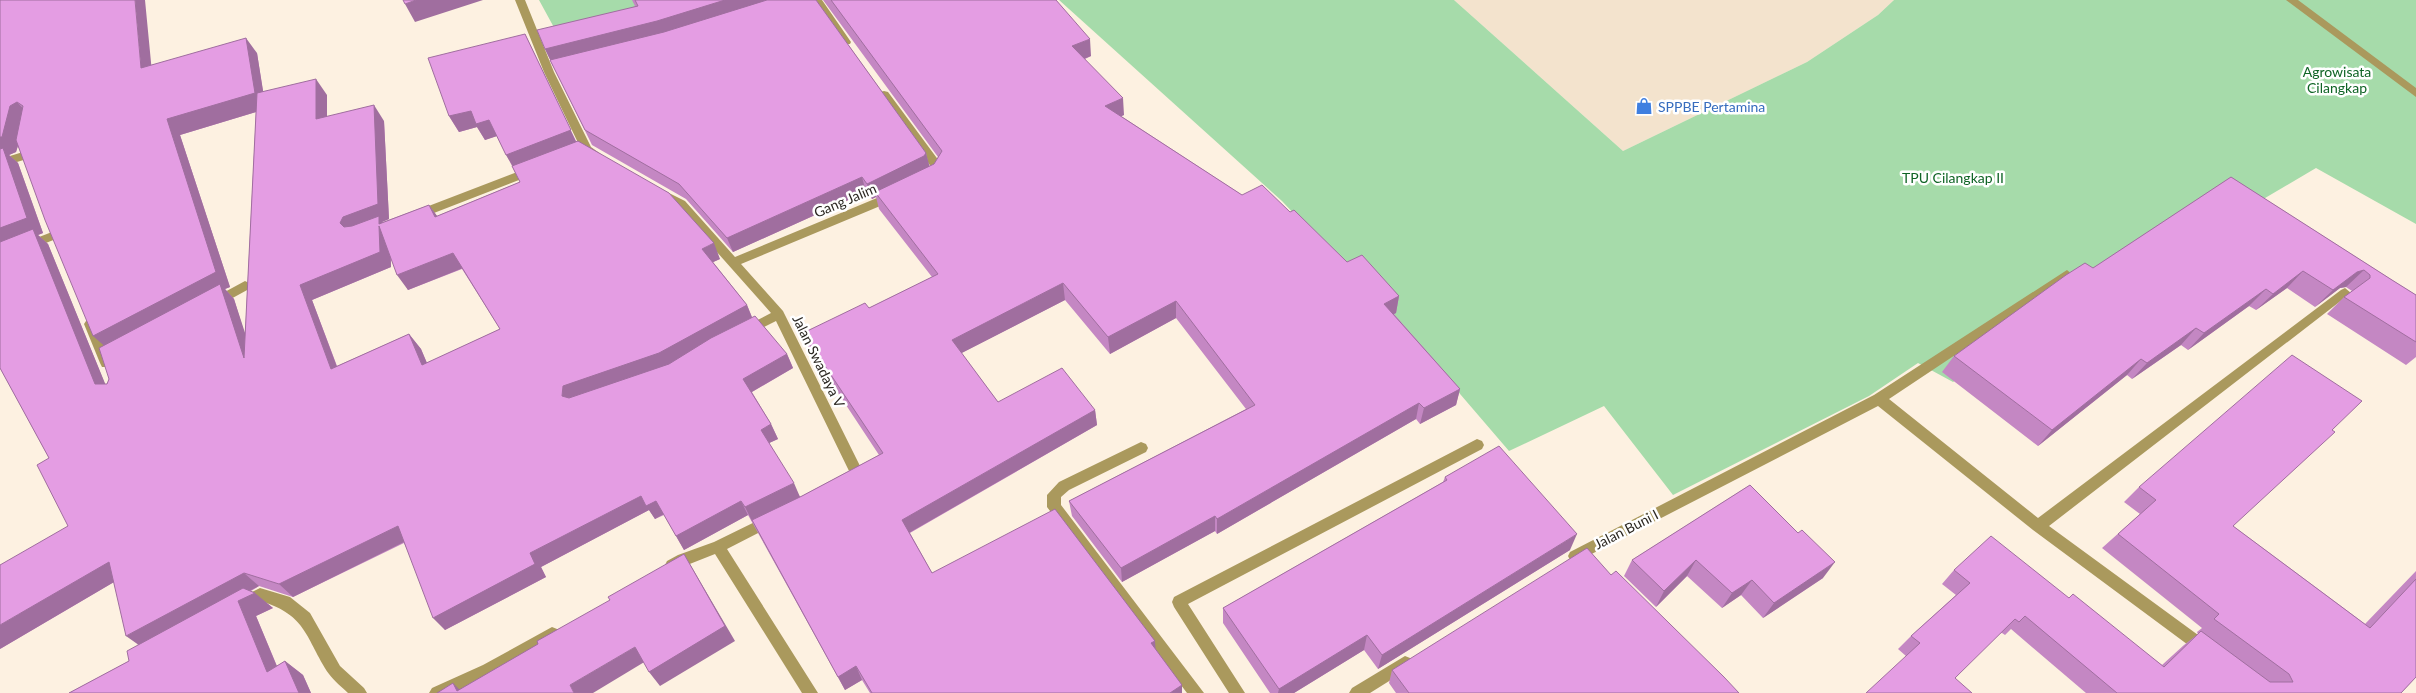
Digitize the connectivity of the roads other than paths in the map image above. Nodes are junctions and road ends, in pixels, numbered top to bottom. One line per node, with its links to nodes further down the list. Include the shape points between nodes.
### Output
1 (520, 0): 9 (street, via 554,71 582,151)
2 (817, 0): 4 (street)
3 (2291, 0): 6 (street)
4 (853, 52)
5 (874, 82): 11 (street, via 938,168)
6 (2416, 93)
7 (24, 156): 8 (street)
8 (0, 163)
9 (609, 163)
10 (542, 167): 14 (street)
11 (925, 180)
12 (649, 186): 17 (street, Jalan Swadaya V, via 680,204)
13 (900, 192): 17 (street, Gang Jalim)
14 (405, 220)
15 (52, 236): 16 (street)
16 (0, 257)
17 (734, 262): 22 (street, Jalan Swadaya V)
18 (2066, 275): 26 (street, Jalan Buni I)
19 (245, 286): 21 (street)
20 (2345, 293): 31 (street)
21 (201, 309)
22 (779, 314): 24 (street); 29 (street, Jalan Swadaya V, via 858,476)
23 (86, 316): 25 (street, via 110,358)
24 (738, 336)
25 (111, 377)
26 (1879, 399): 31 (street); 33 (street, Jalan Buni I)
27 (1477, 445): 45 (street, via 1179,602)
28 (1141, 448): 44 (street, via 1064,486 1054,495 1054,507)
29 (840, 485)
30 (786, 512): 32 (street)
31 (2038, 526): 40 (street)
32 (718, 547): 36 (street, via 683,559); 43 (street)
33 (1585, 550): 34 (street); 35 (street, Jalan Buni I)
34 (1599, 564)
35 (1560, 566)
36 (658, 573)
37 (234, 608): 41 (street, via 260,594 285,602 305,618 335,671)
38 (566, 626): 42 (street, via 488,670)
39 (1416, 656): 46 (street)
40 (2218, 658)
41 (359, 693)
42 (437, 693)
43 (810, 693)
44 (1196, 693)
45 (1237, 693)
46 (1356, 693)

